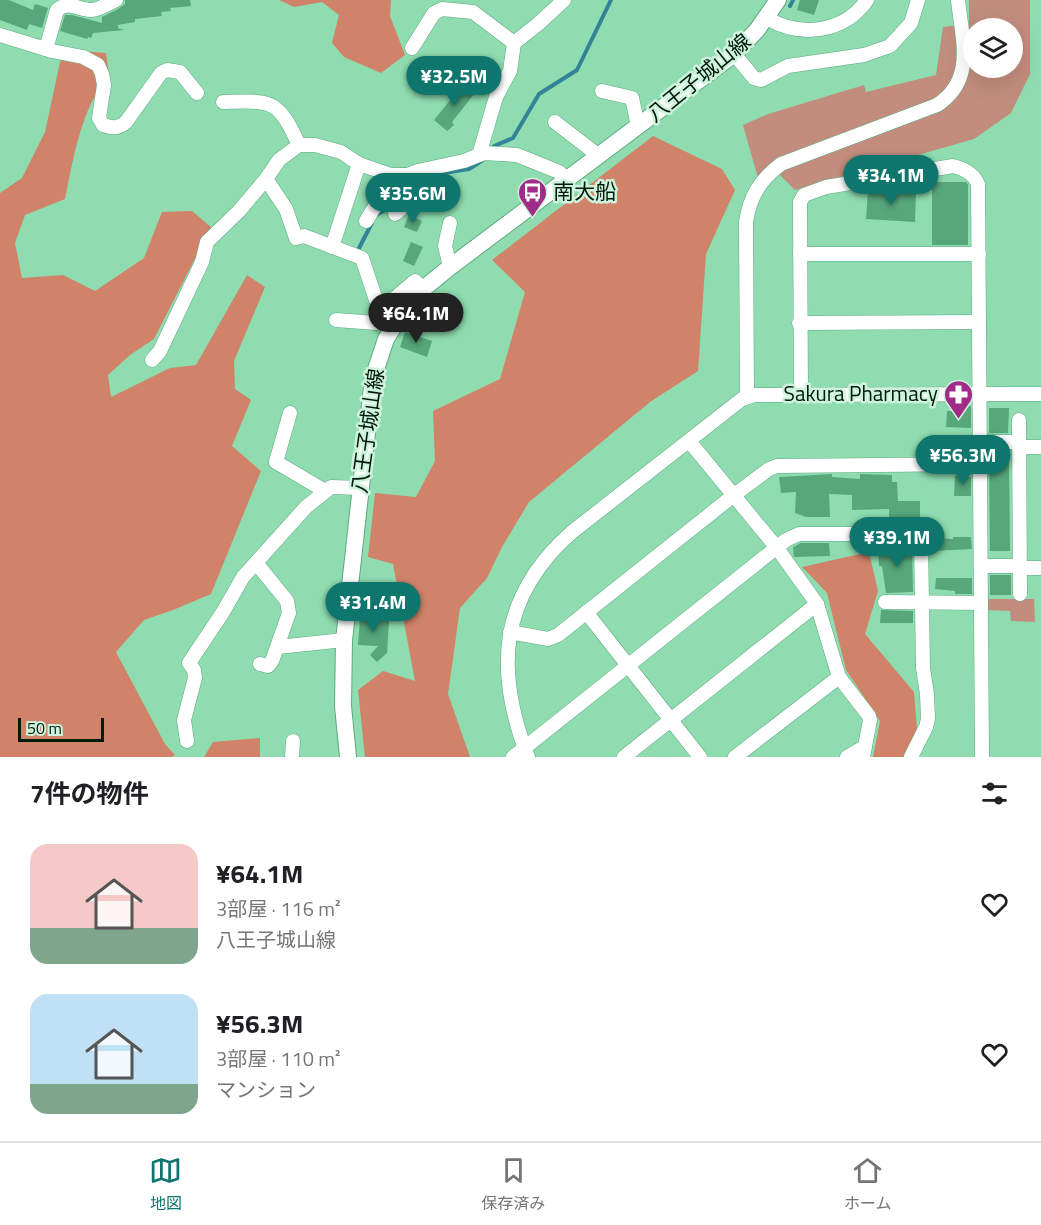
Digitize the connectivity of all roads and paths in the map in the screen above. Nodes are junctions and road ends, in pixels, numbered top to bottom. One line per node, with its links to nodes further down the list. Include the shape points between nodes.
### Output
1 (116, 0): 12 (street, via 90,10 62,6 57,10)
2 (564, 0): 10 (street)
3 (778, 0): 8 (main road, 八王子城山線)
4 (867, 0): 8 (street, via 856,13 828,28 794,28)
5 (918, 0): 13 (street, via 908,28 890,46 864,55 788,66 761,80 754,78)
6 (958, 0): 43 (street, via 964,63 960,81 948,96 937,105 781,164 756,188 746,222)
7 (474, 6): 10 (street); 11 (street, via 434,13)
8 (767, 18): 13 (main road, 八王子城山線)
9 (0, 35): 12 (street)
10 (514, 43): 20 (street, via 510,71 496,97)
11 (412, 48)
12 (46, 49): 15 (street, via 83,57 98,65 104,86 99,118 103,125 112,128 126,122 167,70 180,72)
13 (734, 54): 18 (main road, 八王子城山線)
14 (602, 91): 18 (street, via 632,98)
15 (196, 93)
16 (223, 102): 19 (street, via 265,102 279,109)
17 (555, 122): 21 (street)
18 (638, 126): 21 (main road, 八王子城山線)
19 (299, 146): 22 (street, via 315,145 341,152); 25 (street, via 279,160)
20 (487, 154): 23 (street); 26 (street, via 517,155 559,172)
21 (599, 156): 26 (main road, 八王子城山線)
22 (359, 164): 24 (street, via 391,175); 30 (street)
23 (428, 168): 24 (street); 27 (street, via 427,182)
24 (407, 175): 28 (street, via 405,184 375,207)
25 (266, 179): 30 (street, via 285,209 296,238 304,236); 39 (street, via 207,242 197,272 160,351)
26 (567, 180): 33 (main road, 八王子城山線)
27 (395, 214)
28 (366, 221)
29 (450, 223): 33 (street, via 445,246)
30 (333, 247): 35 (street, via 362,258)
31 (979, 254): 32 (street); 32 (street, via 978,184 964,169 953,166 807,193 800,202); 37 (street)
32 (800, 255): 38 (street)
33 (450, 267): 34 (main road, 八王子城山線)
34 (423, 289): 35 (street, via 415,280); 51 (main road, 八王子城山線, via 395,323 378,359)
35 (381, 315): 36 (street, via 376,323)
36 (336, 320)
37 (979, 322): 38 (street); 41 (street)
38 (800, 323): 40 (street)
39 (152, 360)
40 (801, 394): 41 (street); 43 (street)
41 (979, 394): 42 (street); 47 (street)
42 (1041, 394)
43 (747, 396): 46 (street)
44 (290, 413): 52 (street, via 276,462)
45 (1019, 420): 48 (street)
46 (689, 441): 53 (street); 65 (street, via 572,532 548,556 528,584)
47 (979, 442): 48 (street); 50 (street)
48 (1019, 444): 49 (street); 57 (street)
49 (1041, 447)
50 (980, 464): 53 (street, via 777,466); 56 (street)
51 (360, 488): 52 (street); 66 (main road, 八王子城山線)
52 (325, 490): 55 (street)
53 (734, 495): 54 (street); 64 (street)
54 (777, 548): 61 (street, via 799,534 915,534 921,542); 63 (street); 69 (street)
55 (257, 564): 67 (street, via 287,601 289,613); 72 (street, via 243,577 189,663 195,678 184,720)
56 (981, 566): 57 (street); 62 (street)
57 (1020, 567): 58 (street); 59 (street)
58 (1041, 568)
59 (1020, 594)
60 (885, 602): 61 (street)
61 (922, 602): 62 (street); 83 (street, via 922,668 928,719)
62 (981, 603): 84 (street)
63 (818, 604): 70 (street); 71 (street)
64 (586, 612): 65 (street, via 548,639); 69 (street)
65 (510, 632): 74 (street, via 508,684)
66 (344, 640): 67 (street); 77 (main road, 八王子城山線, via 343,706)
67 (278, 647): 68 (street, via 268,666)
68 (260, 664)
69 (628, 666): 71 (street); 74 (street)
70 (839, 677): 75 (street, via 869,716); 81 (street)
71 (670, 721): 79 (street); 80 (street)
72 (187, 741)
73 (293, 741): 76 (street)
74 (526, 752): 78 (street)
75 (863, 752): 82 (street)
76 (292, 757)
77 (348, 757)
78 (513, 757)
79 (624, 757)
80 (700, 757)
81 (735, 757)
82 (847, 757)
83 (911, 757)
84 (982, 757)

